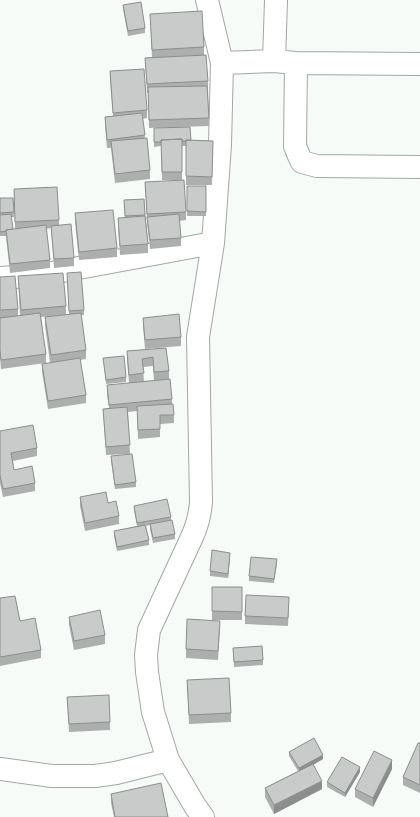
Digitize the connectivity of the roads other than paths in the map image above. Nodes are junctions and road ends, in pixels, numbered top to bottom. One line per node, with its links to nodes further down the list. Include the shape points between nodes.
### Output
1 (207, 0): 4 (street)
2 (276, 0): 3 (street)
3 (274, 61): 4 (street); 5 (street)
4 (222, 63): 8 (street, via 220,145)
5 (296, 63): 6 (street); 7 (street, via 295,146 302,162 317,166)
6 (420, 64)
7 (420, 167)
8 (213, 243): 9 (street, via 41,275); 10 (street, via 198,337 200,513 192,537 149,630 147,643 146,655 153,712)
9 (0, 278)
10 (168, 760): 11 (street, via 95,776 52,776); 12 (street)
11 (0, 769)
12 (203, 817)

